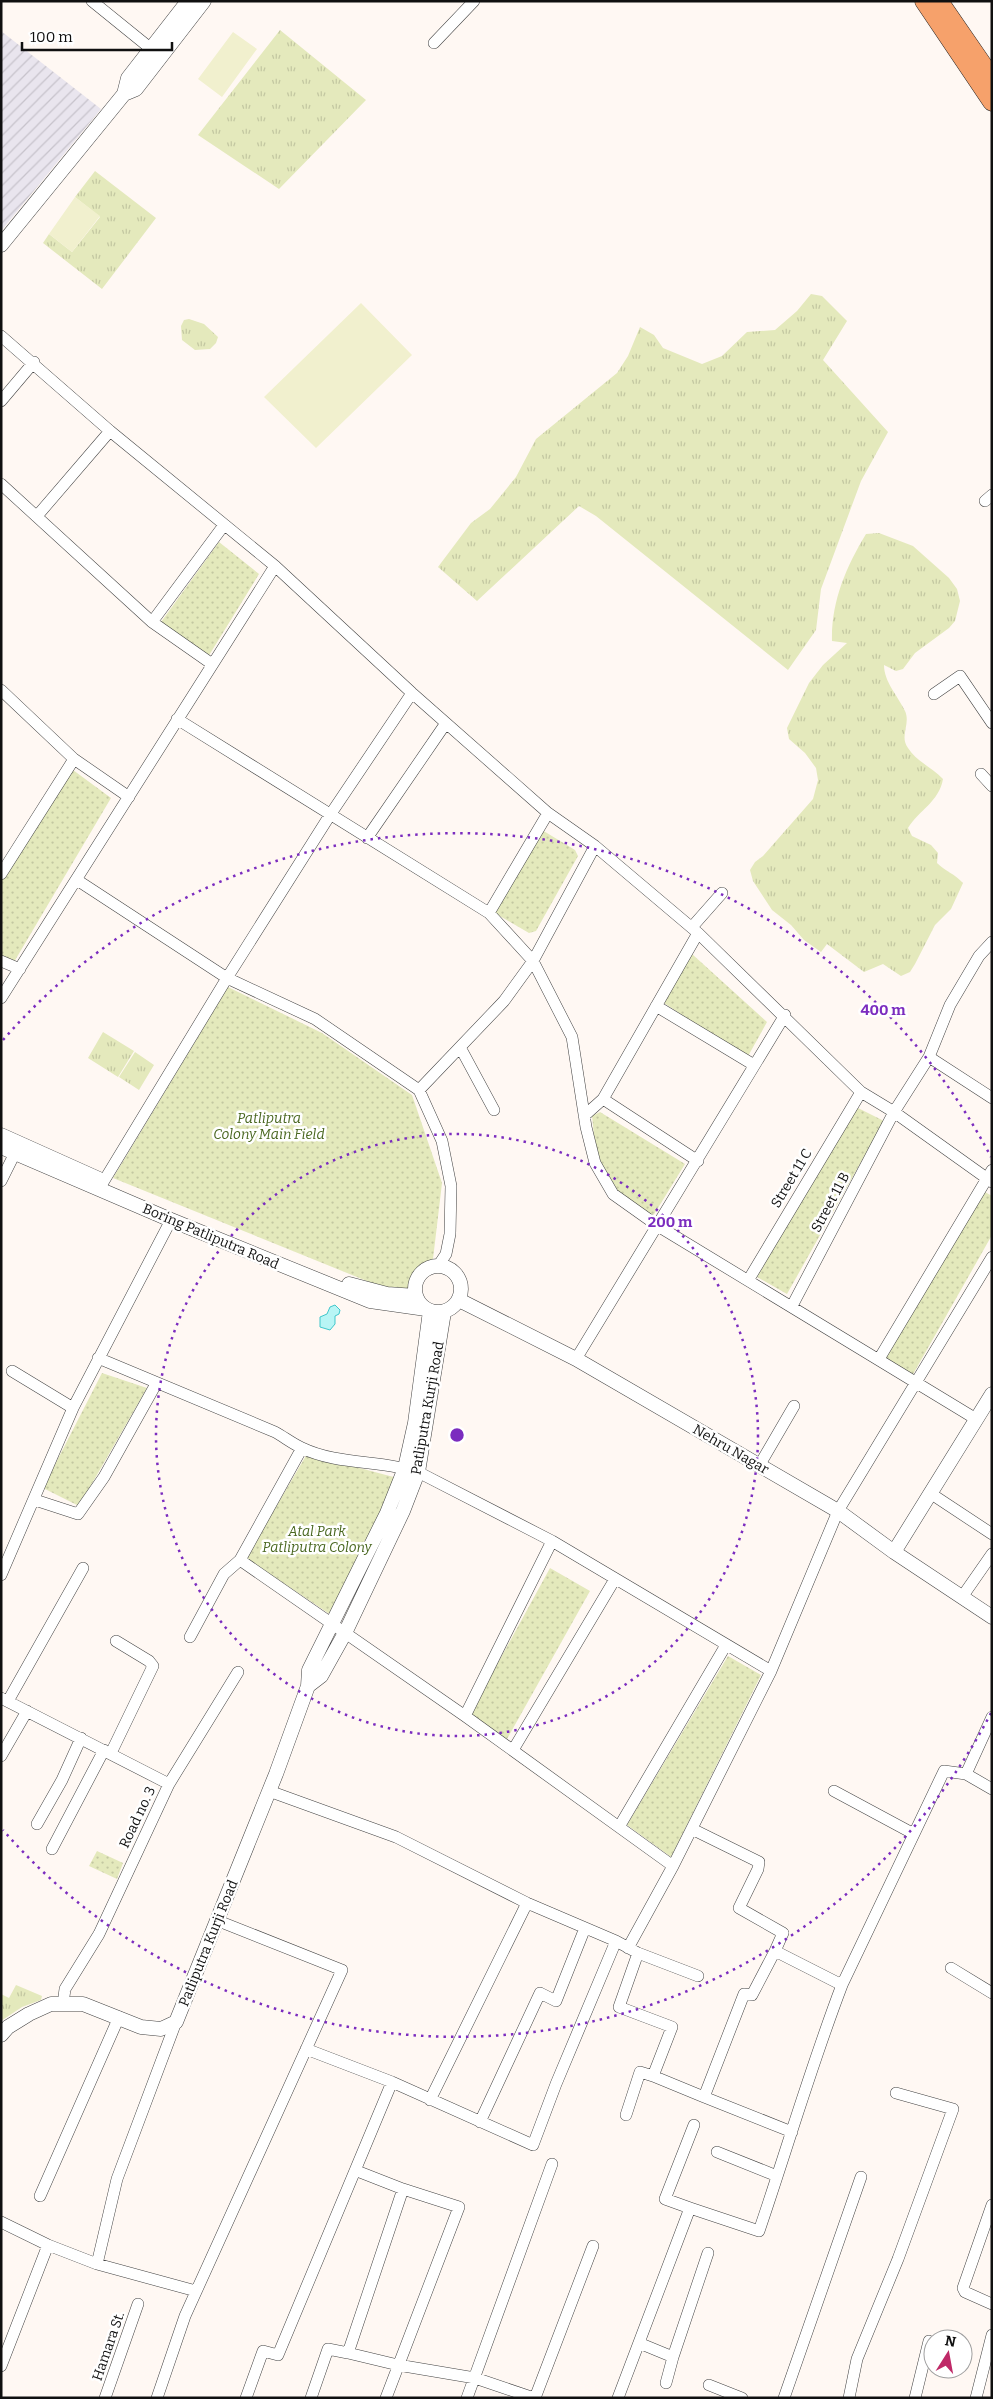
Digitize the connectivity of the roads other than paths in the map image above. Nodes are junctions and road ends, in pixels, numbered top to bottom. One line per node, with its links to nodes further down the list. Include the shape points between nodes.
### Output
1 (92, 1): 7 (street)
2 (474, 1): 6 (street)
3 (924, 1): 9 (main road)
4 (939, 1): 8 (main road)
5 (196, 2): 7 (street)
6 (434, 43)
7 (156, 48): 10 (street, via 128,78 124,94)
8 (992, 78)
9 (992, 102)
10 (1, 245)
11 (1, 336): 12 (street)
12 (34, 362): 13 (street); 14 (street)
13 (1, 402)
14 (110, 431): 16 (street); 17 (street)
15 (1, 484): 16 (street)
16 (37, 516): 19 (street)
17 (224, 526): 18 (street); 19 (street)
18 (275, 566): 20 (street); 22 (street)
19 (152, 622): 20 (street)
20 (212, 664): 24 (street)
21 (1, 690): 27 (street)
22 (412, 694): 25 (street); 32 (street)
23 (934, 694): 26 (street, via 960,676)
24 (177, 719): 30 (street); 32 (street)
25 (446, 723): 31 (street); 33 (street)
26 (992, 723)
27 (74, 759): 30 (street); 35 (street)
28 (982, 774): 29 (street)
29 (992, 786)
30 (128, 797): 36 (street)
31 (548, 813): 34 (street); 38 (street)
32 (330, 815): 33 (street); 44 (street)
33 (367, 838): 38 (street)
34 (595, 846): 39 (street); 42 (street)
35 (1, 874)
36 (77, 880): 43 (street); 44 (street)
37 (722, 893): 39 (street)
38 (489, 913): 42 (street)
39 (695, 930): 46 (street); 47 (street)
40 (992, 942): 49 (street, Street 11 B, via 950,1004)
41 (1, 961): 43 (street)
42 (533, 962): 48 (street, via 504,1001); 57 (street, via 572,1037)
43 (20, 970): 45 (street)
44 (227, 978): 51 (street, via 315,1018); 64 (street)
45 (1, 998)
46 (656, 1006): 50 (street); 54 (street)
47 (785, 1015): 50 (street); 52 (street)
48 (460, 1047): 51 (street); 55 (street)
49 (929, 1057): 53 (street); 56 (street, Street 11 B)
50 (754, 1065): 61 (street)
51 (419, 1090): 69 (street, via 442,1141 451,1186 450,1234 446,1254)
52 (861, 1092): 56 (street); 70 (street, Street 11 C)
53 (992, 1098)
54 (603, 1099): 57 (street); 61 (street)
55 (494, 1110)
56 (894, 1112): 62 (street); 73 (street, Street 11 B)
57 (584, 1116): 66 (street, via 595,1163 613,1194)
58 (1, 1135): 64 (street, Boring Patliputra Road)
59 (1, 1147): 60 (street, Boring Patliputra Road)
60 (15, 1153): 63 (street); 64 (street, Boring Patliputra Road)
61 (698, 1161): 66 (street)
62 (990, 1177): 77 (street)
63 (1, 1181)
64 (102, 1185): 65 (street, Boring Patliputra Road); 67 (street, Boring Patliputra Road)
65 (171, 1220): 67 (street, Boring Patliputra Road); 75 (street)
66 (658, 1226): 70 (street); 76 (street)
67 (271, 1257): 71 (street, Boring Patliputra Road, via 347,1284 387,1294); 74 (street, Boring Patliputra Road, via 370,1301)
68 (992, 1257): 79 (street)
69 (438, 1266): 71 (street, via 430,1268 417,1279); 72 (street, via 453,1271 458,1277 461,1284)
70 (749, 1280): 73 (street)
71 (416, 1296): 74 (street)
72 (459, 1300): 74 (street, via 453,1308); 76 (street, Nehru Nagar)
73 (792, 1306): 77 (street)
74 (433, 1311): 87 (street, Patliputra Kurji Road)
75 (98, 1358): 80 (street); 83 (street)
76 (576, 1359): 86 (street, Nehru Nagar)
77 (879, 1359): 79 (street)
78 (12, 1372): 83 (street)
79 (915, 1382): 84 (street); 90 (street)
80 (156, 1384): 85 (street, via 276,1432); 89 (street, via 104,1477 78,1514)
81 (992, 1394): 84 (street)
82 (794, 1406): 86 (street)
83 (73, 1408): 89 (street)
84 (976, 1418): 88 (street)
85 (302, 1448): 87 (street); 95 (street)
86 (759, 1466): 90 (street, Nehru Nagar)
87 (412, 1470): 92 (street); 101 (street, Patliputra Kurji Road); 102 (street, Patliputra Kurji Road, via 403,1511)
88 (930, 1494): 91 (street); 93 (street)
89 (35, 1500): 97 (street)
90 (838, 1512): 93 (street, Nehru Nagar); 106 (street)
91 (992, 1534)
92 (552, 1541): 98 (street); 111 (street)
93 (894, 1552): 99 (street, Nehru Nagar)
94 (992, 1554): 99 (street)
95 (240, 1560): 101 (street); 103 (street, via 224,1574)
96 (83, 1568): 109 (street)
97 (3, 1569)
98 (615, 1578): 105 (street); 114 (street)
99 (962, 1597): 100 (street, Nehru Nagar)
100 (992, 1616)
101 (332, 1624): 102 (street); 108 (street, Patliputra Kurji Road, via 308,1670)
102 (345, 1633): 108 (street, Patliputra Kurji Road, via 321,1676); 111 (street)
103 (190, 1636)
104 (116, 1641): 115 (street, via 153,1666)
105 (726, 1645): 106 (street); 123 (street)
106 (770, 1671): 124 (street)
107 (238, 1672): 118 (street)
108 (308, 1686): 120 (street, Patliputra Kurji Road)
109 (5, 1699): 110 (street, Road no. 3)
110 (27, 1711): 113 (street, Road no. 3); 116 (street)
111 (465, 1716): 114 (street)
112 (992, 1717): 117 (street)
113 (81, 1738): 115 (street, Road no. 3); 122 (street)
114 (513, 1750): 123 (street)
115 (107, 1751): 118 (street, Road no. 3); 126 (street)
116 (1, 1756)
117 (966, 1774): 119 (street); 125 (street, via 944,1771)
118 (169, 1784): 138 (street, Road no. 3, via 99,1934 65,1989)
119 (992, 1789)
120 (269, 1791): 128 (street, via 396,1837); 129 (street, Patliputra Kurji Road)
121 (834, 1791): 125 (street)
122 (37, 1824)
123 (619, 1827): 127 (street)
124 (692, 1829): 127 (street); 133 (street, via 758,1860 758,1868 738,1908 783,1932)
125 (914, 1834): 136 (street)
126 (52, 1849)
127 (673, 1866): 132 (street)
128 (527, 1903): 130 (street); 147 (street)
129 (216, 1920): 140 (street, Patliputra Kurji Road); 142 (street, via 342,1970)
130 (585, 1928): 131 (street); 149 (street, via 556,2001 540,1993)
131 (616, 1941): 132 (street); 149 (street, via 532,2145)
132 (633, 1950): 135 (street); 143 (street, via 619,2007 672,2026)
133 (775, 1951): 136 (street); 146 (street, via 752,1995 744,1994)
134 (951, 1968): 137 (street)
135 (698, 1976)
136 (842, 1985): 151 (street)
137 (992, 1992)
138 (63, 2004): 139 (street, Patliputra Kurji Road, via 83,2004); 141 (street, Patliputra Kurji Road, via 51,2004 29,2014)
139 (119, 2017): 140 (street, Patliputra Kurji Road, via 141,2027 161,2029); 158 (street)
140 (176, 2022): 166 (street, via 117,2179)
141 (1, 2035)
142 (306, 2049): 144 (street); 167 (street)
143 (653, 2076): 146 (street); 148 (street, via 640,2072)
144 (392, 2082): 147 (street); 154 (street)
145 (896, 2093): 190 (street, via 953,2109 860,2351)
146 (704, 2097): 151 (street)
147 (430, 2100): 149 (street)
148 (626, 2115)
149 (480, 2122)
150 (694, 2125): 160 (street, via 665,2199)
151 (792, 2132): 155 (street)
152 (717, 2152): 155 (street)
153 (552, 2164): 177 (street)
154 (356, 2171): 157 (street); 182 (street, via 278,2355 263,2351)
155 (778, 2176): 160 (street, via 759,2230)
156 (861, 2177): 189 (street)
157 (403, 2189): 172 (street); 175 (street, via 458,2206)
158 (40, 2196)
159 (992, 2205): 161 (street)
160 (690, 2208): 171 (street)
161 (989, 2219): 169 (street, via 963,2288 968,2294)
162 (1, 2222): 163 (street)
163 (48, 2245): 166 (street); 176 (street)
164 (593, 2246): 186 (street)
165 (708, 2252): 173 (street)
166 (97, 2264): 167 (street)
167 (196, 2291): 181 (street)
168 (138, 2304): 180 (street, Hamara St.)
169 (992, 2304)
170 (992, 2335): 192 (street)
171 (639, 2343): 173 (street); 187 (street)
172 (348, 2352): 175 (street); 183 (street, via 328,2349)
173 (674, 2357): 178 (street)
174 (923, 2364): 191 (street)
175 (398, 2365): 177 (street); 184 (street)
176 (1, 2366)
177 (475, 2378): 185 (street); 186 (street)
178 (666, 2383)
179 (709, 2385): 188 (street)
180 (106, 2398)
181 (157, 2398)
182 (246, 2398)
183 (310, 2398)
184 (386, 2398)
185 (468, 2398)
186 (535, 2398)
187 (618, 2398)
188 (742, 2398)
189 (784, 2398)
190 (849, 2398)
191 (914, 2398)
192 (976, 2398)

